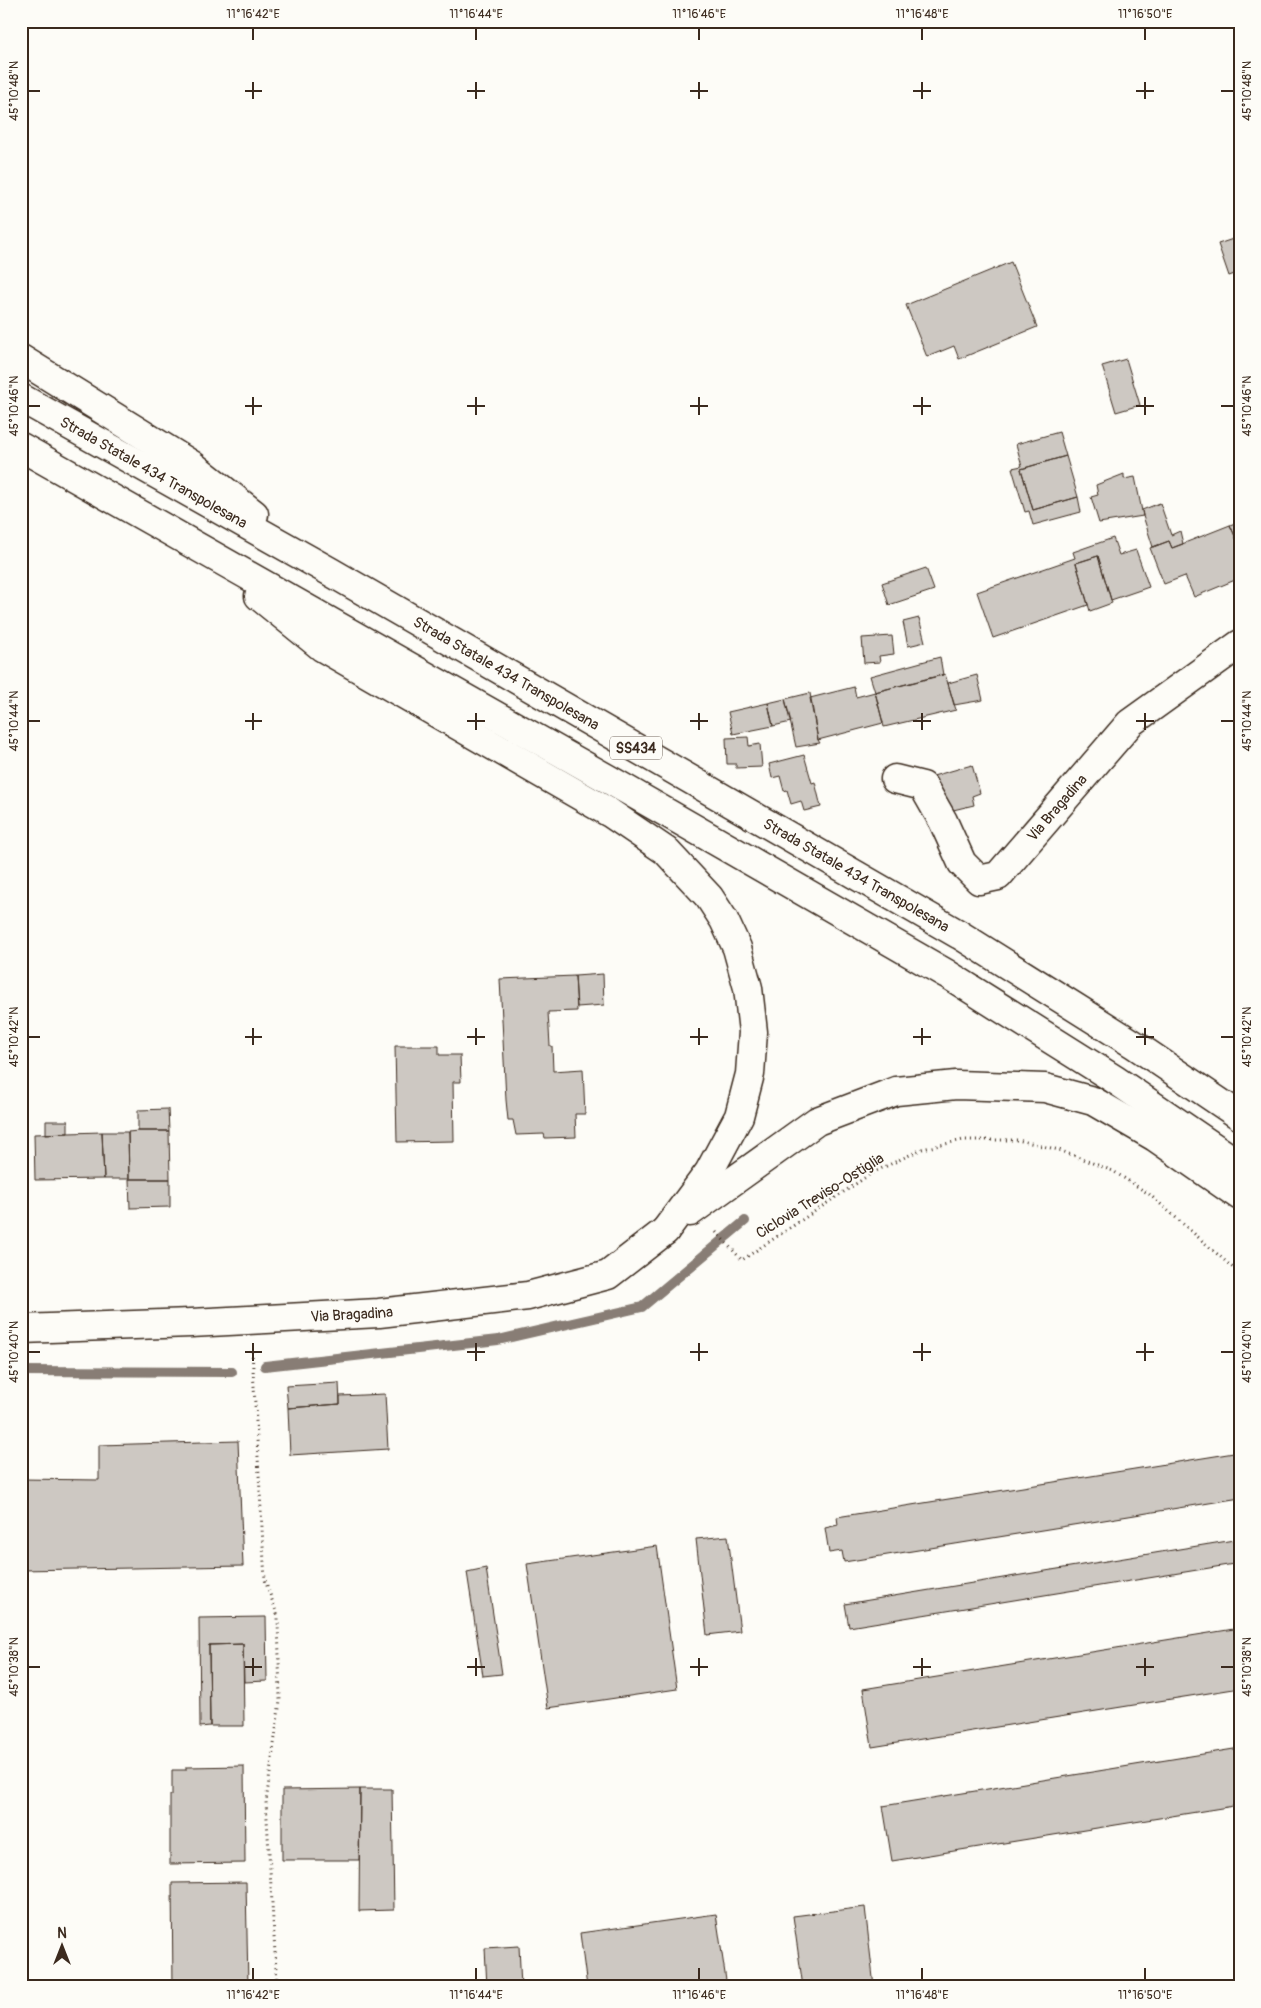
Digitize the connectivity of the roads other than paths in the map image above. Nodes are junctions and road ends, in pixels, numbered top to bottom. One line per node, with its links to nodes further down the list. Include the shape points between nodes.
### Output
1 (21, 359): 5 (main road, via 192,465)
2 (21, 398): 5 (main road, Strada Statale 434 Transpolesana / SS434)
3 (21, 447): 4 (main road, SS434)
4 (199, 548): 9 (main road, SS434, via 608,778 947,974 1114,1079); 11 (main road, via 322,647 610,813 666,851 709,896 737,948 748,988 753,1032 750,1074 739,1116 709,1172)
5 (329, 571): 8 (main road, Strada Statale 434 Transpolesana / SS434, via 960,935)
6 (1240, 644): 7 (main road, Via Bragadina, via 1130,723 998,876 979,880 962,863 923,786)
7 (895, 779)
8 (1240, 1116)
9 (1240, 1165)
10 (1240, 1196): 11 (main road, via 1155,1137 1093,1101 1045,1088 956,1085 896,1091 818,1121)
11 (664, 1231): 12 (main road, Via Bragadina, via 608,1275 528,1296 379,1312)
12 (21, 1329)

